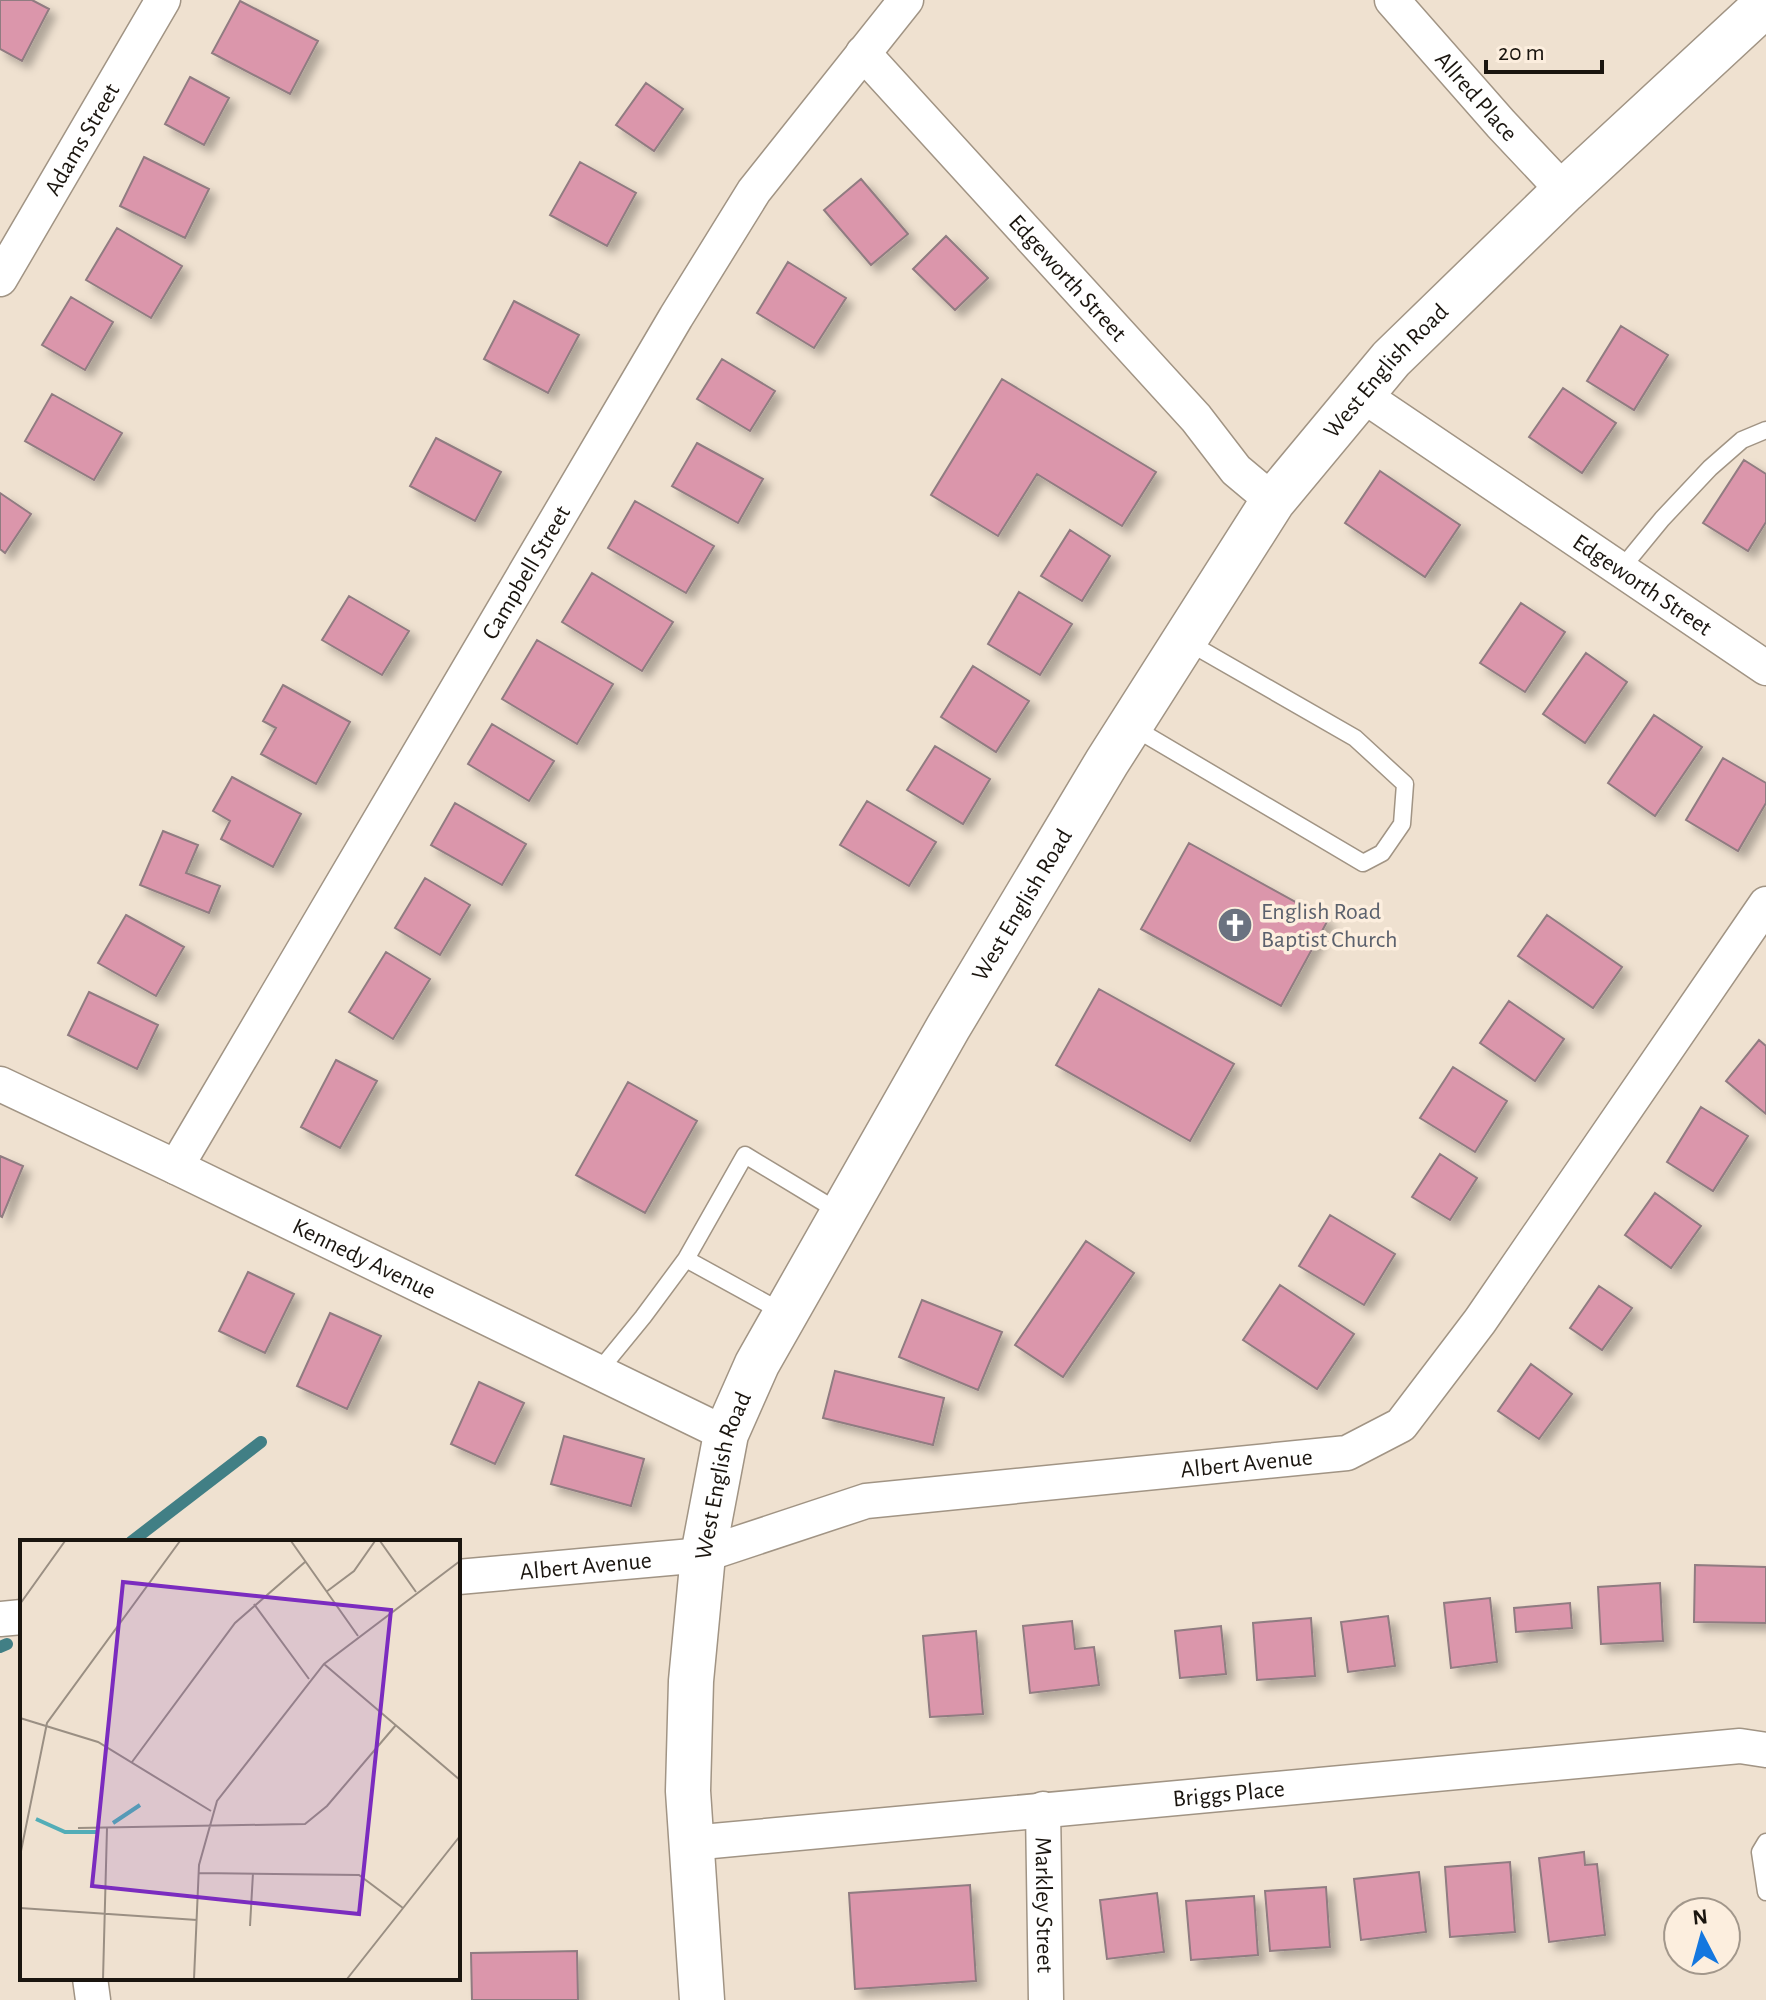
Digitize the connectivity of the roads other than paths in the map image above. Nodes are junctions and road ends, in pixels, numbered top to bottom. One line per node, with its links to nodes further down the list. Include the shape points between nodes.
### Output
1 (163, 0): 7 (street, Adams Street)
2 (906, 0): 5 (street, Campbell Street)
3 (1392, 0): 6 (street, Allred Place)
4 (1766, 4): 6 (main road, West English Road)
5 (863, 53): 10 (street, Edgeworth Street, via 1196,418 1236,470); 17 (street, Campbell Street, via 754,191 676,317)
6 (1564, 191): 8 (main road, West English Road)
7 (0, 279)
8 (1361, 394): 10 (main road, West English Road); 11 (street, Edgeworth Street)
9 (1766, 430): 11 (lane, via 1742,440 1710,468)
10 (1273, 501): 12 (main road, West English Road)
11 (1621, 569): 13 (street, Edgeworth Street)
12 (1185, 640): 14 (main road, West English Road); 14 (lane, via 1355,738 1405,784 1402,824 1382,853 1363,863)
13 (1766, 668)
14 (1130, 725): 18 (main road, West English Road)
15 (1766, 904): 23 (street, Albert Avenue, via 1480,1321 1401,1425 1347,1453 866,1501)
16 (0, 1084): 17 (street, Kennedy Avenue)
17 (176, 1167): 21 (street, Kennedy Avenue)
18 (843, 1214): 19 (lane, via 745,1155); 20 (main road, West English Road)
19 (686, 1259): 20 (lane); 21 (lane)
20 (786, 1314): 22 (main road, West English Road)
21 (598, 1372): 22 (street, Kennedy Avenue)
22 (726, 1434): 23 (main road, West English Road)
23 (703, 1555): 24 (street, Albert Avenue); 30 (main road, West English Road, via 691,1681)
24 (460, 1577)
25 (20, 1617): 26 (street)
26 (0, 1619)
27 (1766, 1750): 28 (street, Briggs Place, via 1740,1746)
28 (1043, 1809): 30 (street, Briggs Place); 35 (street, Markley Street)
29 (1766, 1842): 31 (lane, via 1760,1852)
30 (691, 1843): 34 (main road, West English Road)
31 (1766, 1892)
32 (90, 1980): 33 (street)
33 (93, 2000)
34 (702, 2000)
35 (1046, 2000)

